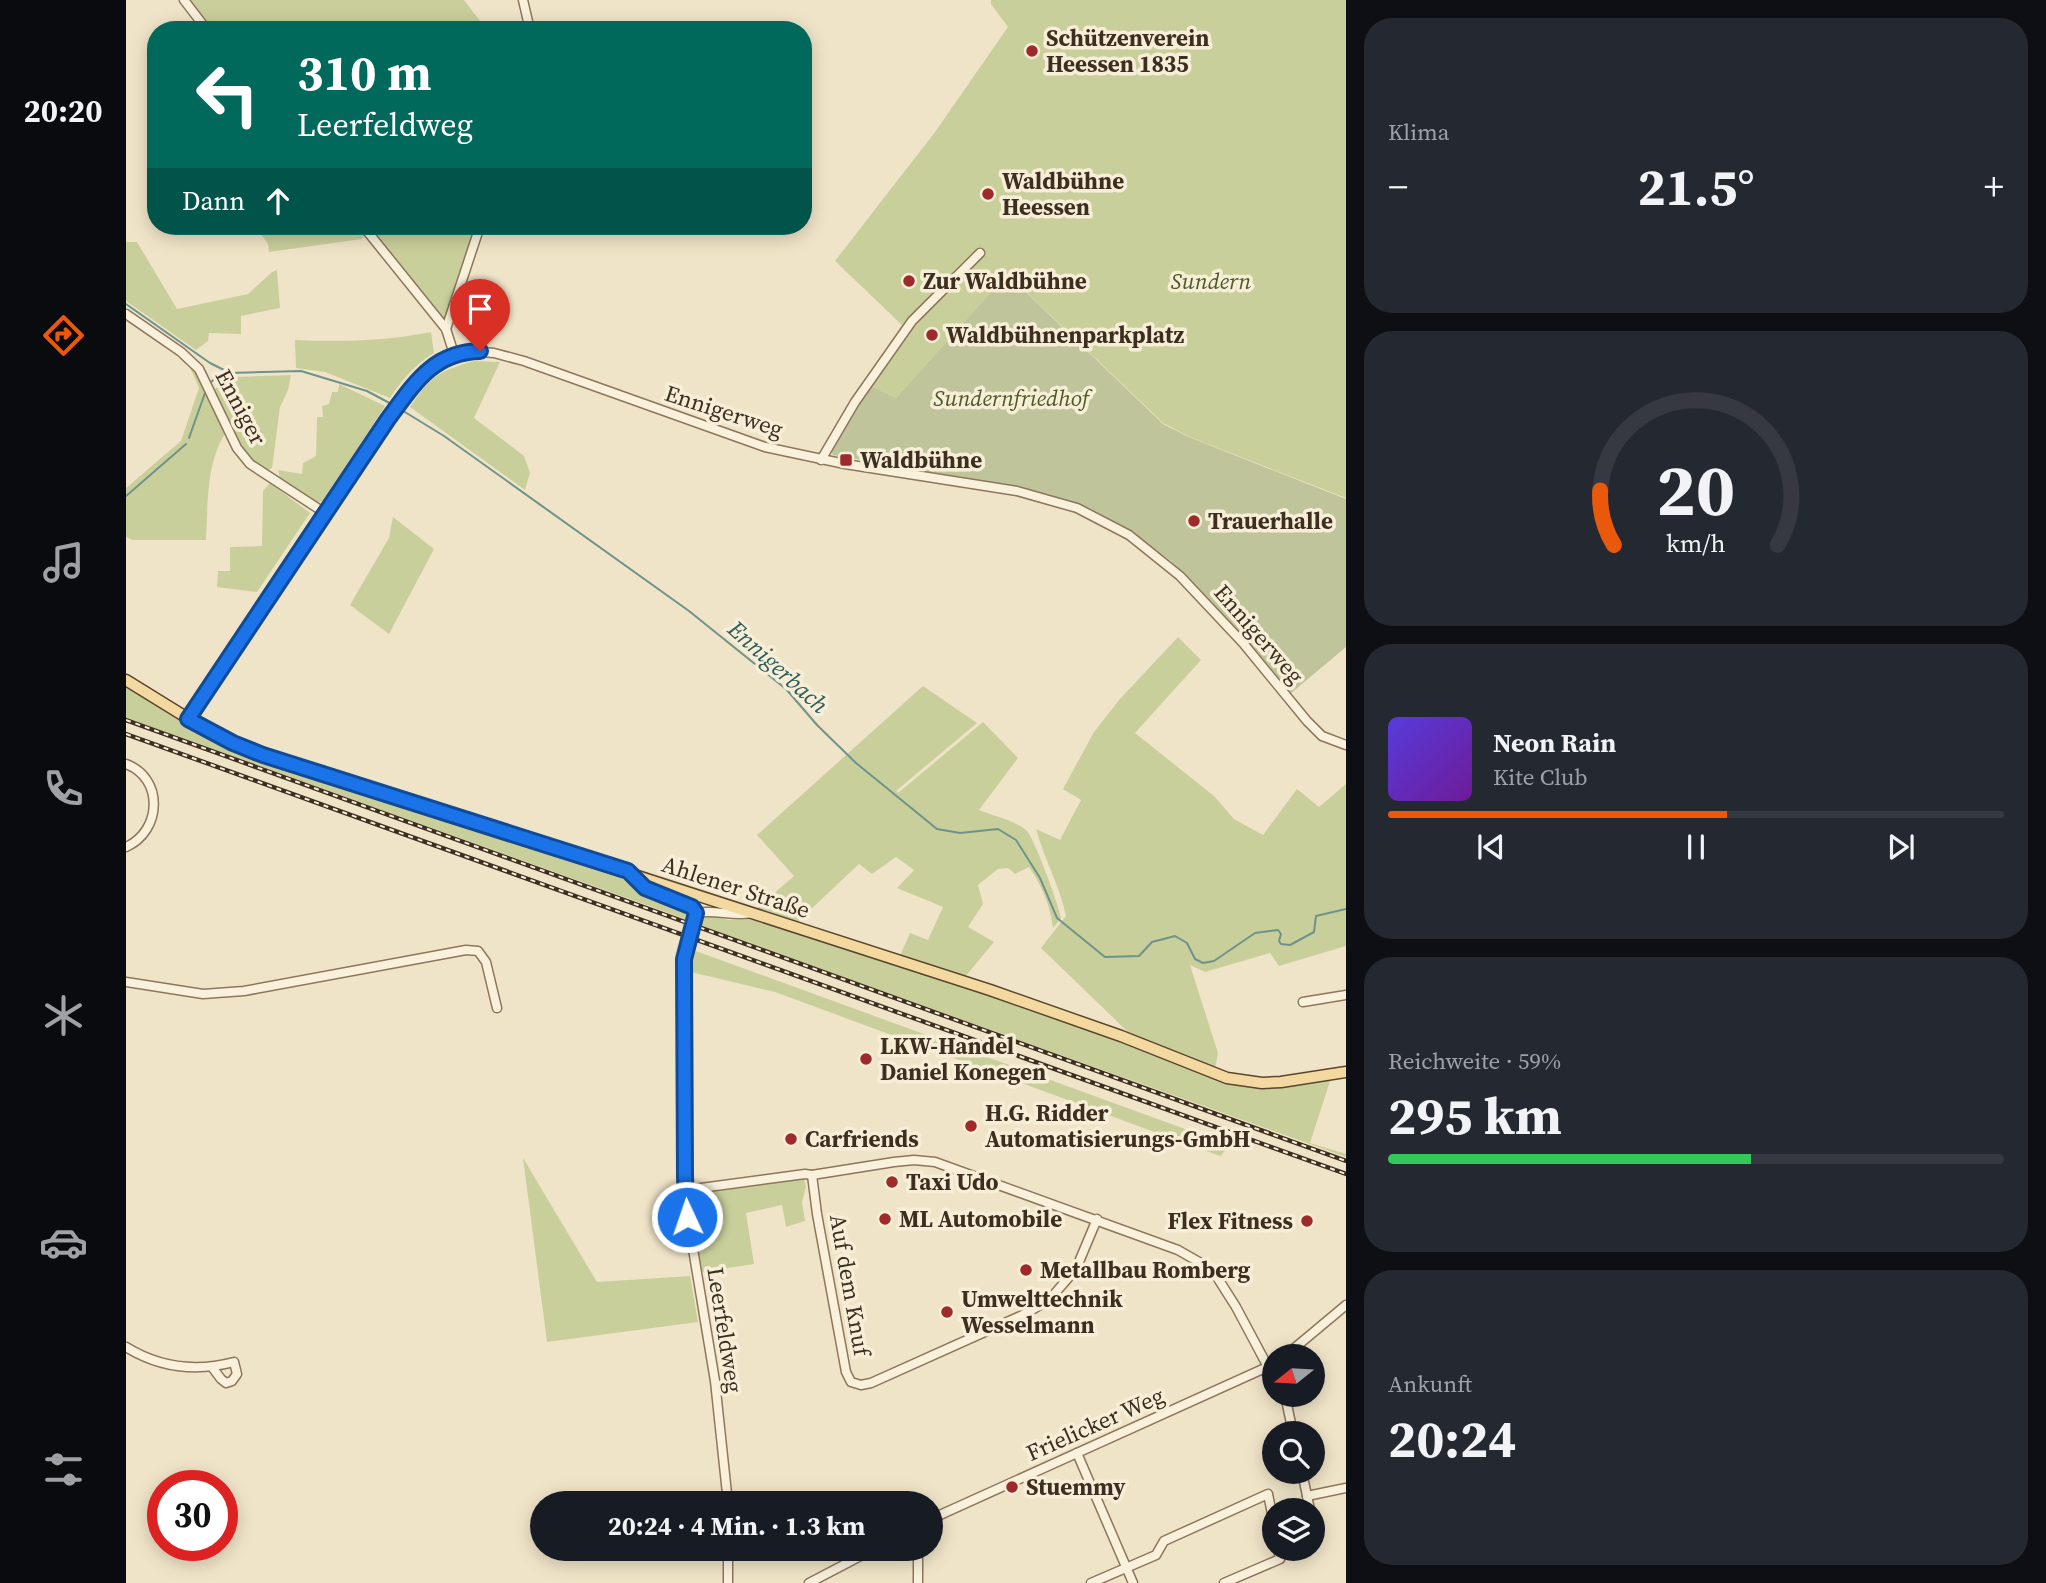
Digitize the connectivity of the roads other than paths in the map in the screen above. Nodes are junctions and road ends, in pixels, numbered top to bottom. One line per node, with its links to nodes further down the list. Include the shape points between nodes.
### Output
1 (184, 0): 3 (street)
2 (523, 0): 4 (street)
3 (200, 21)
4 (528, 21)
5 (370, 235): 9 (street)
6 (477, 235): 9 (street)
7 (980, 253): 11 (street, via 912,321)
8 (126, 314): 12 (street, Enniger, via 199,369 237,448 250,464)
9 (446, 329): 10 (street)
10 (454, 354): 11 (street, Ennigerweg, via 480,351 524,361 765,447); 12 (street, via 416,381)
11 (821, 460): 15 (street, Ennigerweg, via 1017,491 1107,522 1180,576 1307,721 1322,736)
12 (325, 513): 14 (street)
13 (126, 680): 14 (main road, Ahlener Straße)
14 (188, 719): 18 (main road, Ahlener Straße, via 263,755)
15 (1346, 746)
16 (126, 764): 17 (street, via 143,774 154,808 146,832)
17 (126, 848)
18 (628, 871): 19 (street, via 645,888 689,904); 20 (main road, Ahlener Straße)
19 (696, 913): 20 (street); 27 (street, Leerfeldweg, via 685,953)
20 (755, 913): 25 (main road, Ahlener Straße, via 1108,1031 1227,1078 1271,1082)
21 (126, 982): 24 (street, via 203,994 244,991 466,950 478,951 486,962)
22 (1346, 995): 23 (street)
23 (1303, 1002)
24 (497, 1009)
25 (1346, 1072)
26 (812, 1175): 27 (street); 28 (street, via 914,1160 935,1163); 28 (street, Auf dem Knuf, via 846,1372 851,1382 861,1385 1026,1314 1050,1299 1076,1269)
27 (686, 1190): 38 (street, Leerfeldweg)
28 (1097, 1219): 32 (street, via 1178,1250 1208,1268)
29 (1346, 1305): 30 (street)
30 (1299, 1344)
31 (126, 1348): 33 (street, via 166,1365)
32 (1262, 1350)
33 (212, 1367)
34 (1262, 1370): 35 (street, Frielicker Weg)
35 (1077, 1453): 41 (street, Frielicker Weg); 46 (street)
36 (1304, 1484): 39 (street)
37 (1346, 1488): 39 (street)
38 (727, 1491)
39 (1307, 1496)
40 (1269, 1498): 46 (street, via 1268,1494 1164,1541 1156,1555)
41 (943, 1514)
42 (728, 1561): 47 (street)
43 (851, 1561): 48 (street)
44 (918, 1561): 49 (street)
45 (1275, 1561): 52 (street)
46 (1126, 1568): 50 (street); 51 (street)
47 (727, 1583)
48 (810, 1583)
49 (918, 1583)
50 (1091, 1583)
51 (1133, 1583)
52 (1224, 1583)

